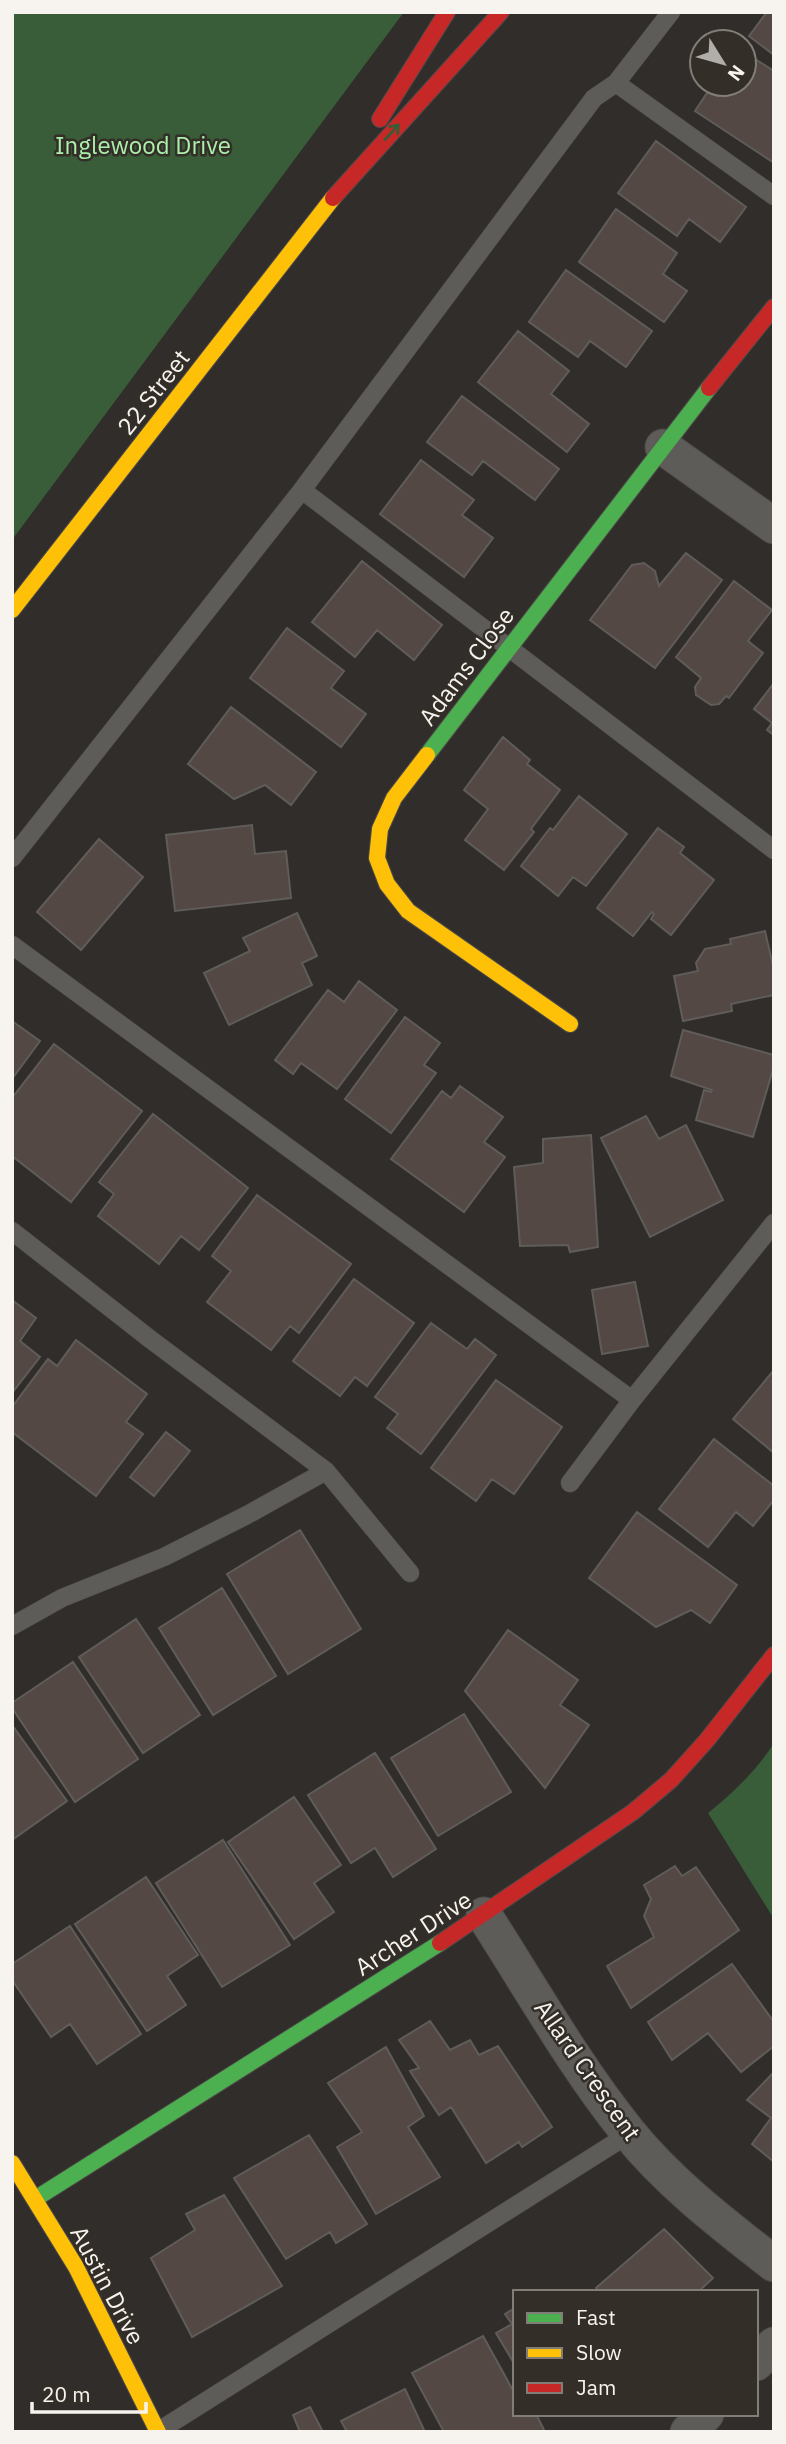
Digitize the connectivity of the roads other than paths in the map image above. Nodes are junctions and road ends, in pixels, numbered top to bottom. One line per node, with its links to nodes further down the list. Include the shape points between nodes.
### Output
1 (447, 12): 6 (street, 22 Street)
2 (500, 12): 6 (street, 22 Street, one-way to 2)
3 (671, 12): 4 (lane)
4 (616, 83): 5 (lane); 9 (lane, via 594,98)
5 (774, 197)
6 (330, 201): 11 (street, 22 Street)
7 (774, 307): 8 (street, Adams Close)
8 (663, 447): 10 (street); 12 (street, Adams Close)
9 (302, 490): 12 (lane); 14 (lane)
10 (774, 527)
11 (12, 610)
12 (509, 646): 13 (lane); 16 (street, Adams Close, via 394,798 382,818 376,859 386,887 408,911)
13 (774, 850)
14 (12, 858)
15 (12, 945): 19 (lane)
16 (570, 1024)
17 (774, 1223): 19 (lane)
18 (12, 1231): 20 (lane)
19 (632, 1400): 21 (lane)
20 (326, 1471): 22 (lane); 23 (lane, via 164,1557 62,1598)
21 (570, 1483)
22 (410, 1573)
23 (12, 1626)
24 (774, 1655): 25 (street, Archer Drive, via 671,1780 633,1812)
25 (485, 1915): 26 (street, Allard Crescent, via 586,2075); 28 (street, Archer Drive)
26 (629, 2134): 29 (street, Allard Crescent, via 682,2188); 33 (lane)
27 (12, 2163): 28 (street, Austin Drive)
28 (35, 2199): 33 (street, Austin Drive, via 76,2267)
29 (774, 2264)
30 (774, 2345): 31 (street)
31 (758, 2361)
32 (704, 2416): 34 (street)
33 (158, 2432)
34 (688, 2432)

